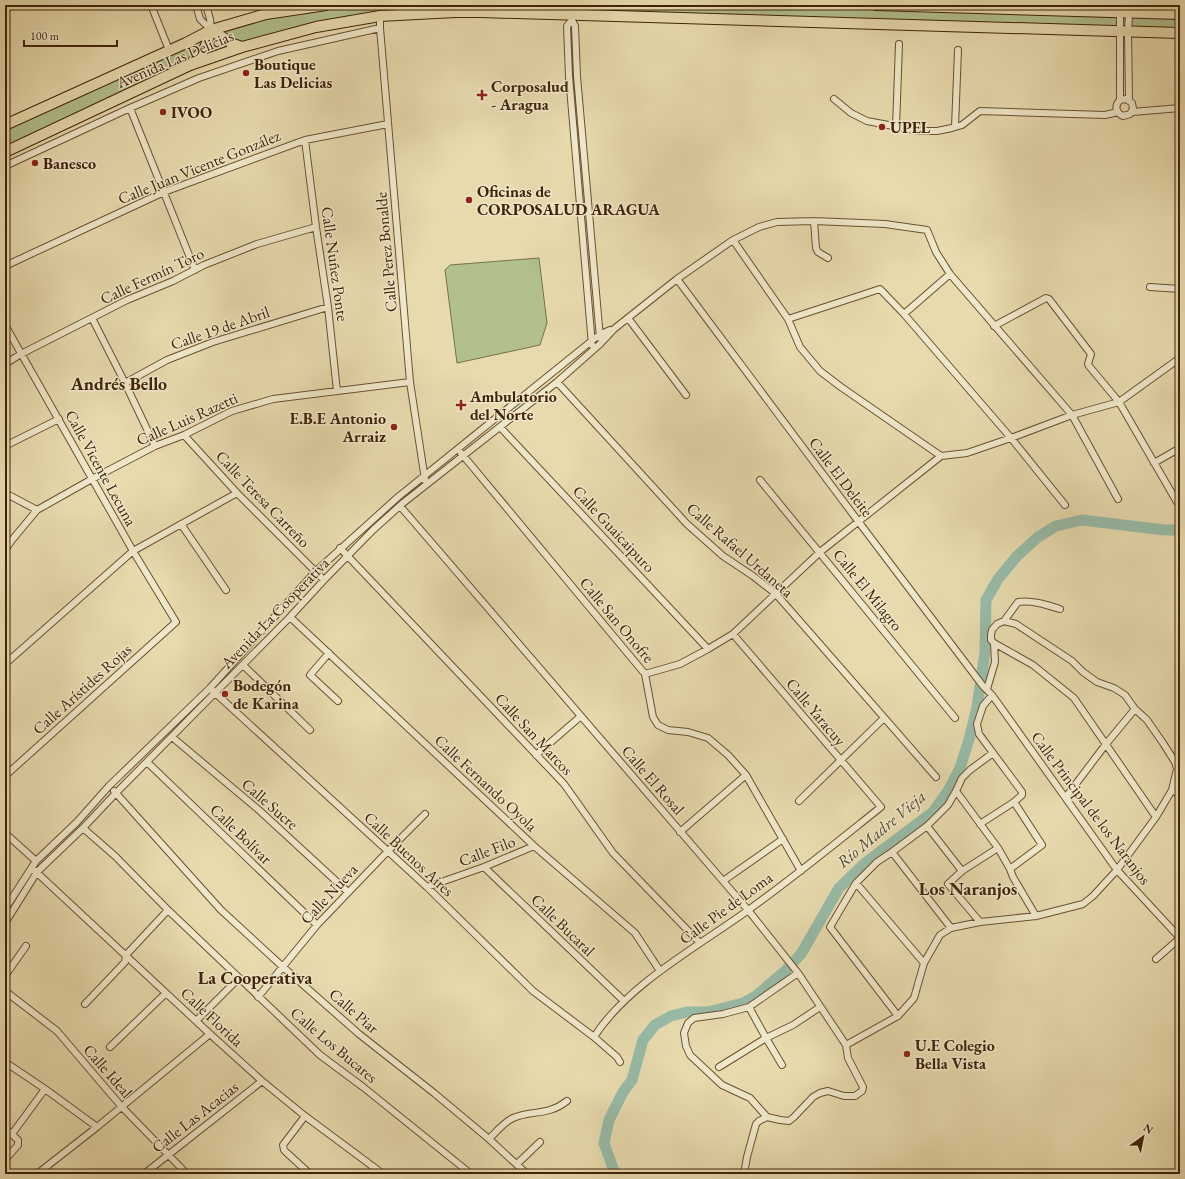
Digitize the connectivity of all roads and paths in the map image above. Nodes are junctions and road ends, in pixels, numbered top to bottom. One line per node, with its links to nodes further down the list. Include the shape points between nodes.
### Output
1 (151, 5): 17 (street)
2 (196, 5): 12 (street, via 200,19)
3 (206, 5): 12 (street)
4 (326, 5): 12 (main road, Avenida Las Delicias, via 266,14)
5 (876, 5): 8 (main road)
6 (480, 9): 7 (main road, Avenida Las Delicias); 10 (main road, Avenida Las Delicias)
7 (573, 11): 13 (main road, Avenida Las Delicias); 53 (street); 54 (street, via 567,26 569,76)
8 (1125, 12): 9 (main road); 13 (street)
9 (1180, 14)
10 (380, 16): 11 (street, Calle Perez Bonalde); 16 (main road, Avenida Las Delicias, via 316,27)
11 (380, 28): 23 (street, via 278,51 199,78); 27 (street, Calle Perez Bonalde)
12 (211, 30): 16 (main road); 17 (main road, Avenida Las Delicias); 19 (main road, via 205,48)
13 (1124, 31): 14 (main road, Avenida Las Delicias); 21 (street); 22 (street)
14 (1180, 33)
15 (899, 44): 29 (street)
16 (242, 47): 19 (main road, Avenida Las Delicias)
17 (169, 50): 28 (main road, Avenida Las Delicias)
18 (958, 50): 30 (street)
19 (190, 65): 32 (main road, Avenida Las Delicias)
20 (834, 98): 29 (street, via 862,119)
21 (1120, 100): 22 (street); 25 (street, via 1116,106)
22 (1129, 100): 26 (street, via 1133,106)
23 (130, 108): 33 (street); 34 (street)
24 (1180, 108): 26 (street)
25 (1118, 112): 26 (street, via 1123,116); 30 (street, via 1105,115 980,111 962,125)
26 (1132, 112)
27 (388, 124): 31 (street, Calle Juan Vicente González); 60 (street, Calle Perez Bonalde)
28 (5, 125)
29 (896, 126): 30 (street, via 920,131)
30 (955, 127)
31 (305, 140): 34 (street, Calle Juan Vicente González); 36 (street, Calle Nuñez Ponte)
32 (5, 152)
33 (5, 166)
34 (164, 192): 39 (street, Calle Juan Vicente González); 40 (street)
35 (814, 221): 37 (street, Avenida La Cooperativa, via 777,222 759,227); 38 (street, via 816,248); 41 (street, Avenida La Cooperativa, via 885,224 927,230 936,252)
36 (316, 227): 40 (street, Calle Fermín Toro, via 257,244); 45 (street, Calle Nuñez Ponte)
37 (733, 240): 42 (street, Avenida La Cooperativa); 49 (street)
38 (828, 258)
39 (5, 266)
40 (195, 270): 47 (street, Calle Fermín Toro)
41 (950, 274): 46 (street); 51 (street)
42 (677, 279): 48 (street, Avenida La Cooperativa); 89 (street, Calle El Deleite)
43 (1150, 287): 44 (street)
44 (1180, 289)
45 (328, 307): 62 (street, Calle 19 de Abril, via 213,342 167,360); 63 (street, Calle Nuñez Ponte)
46 (904, 314): 49 (street, via 880,289); 70 (street)
47 (92, 318): 57 (street, Calle Fermín Toro); 62 (street)
48 (628, 318): 52 (street, Avenida La Cooperativa); 64 (street)
49 (788, 319): 76 (street, via 800,347 820,371)
50 (5, 325): 57 (street, Calle Vicente Lecuna)
51 (994, 326): 65 (street, via 1046,298 1049,299 1091,354 1089,366); 66 (street)
52 (614, 329): 53 (street); 55 (street, Avenida La Cooperativa)
53 (599, 335): 54 (street, Avenida La Cooperativa); 55 (street)
54 (592, 342): 56 (street); 74 (street, Avenida La Cooperativa)
55 (600, 344): 56 (street, Avenida La Cooperativa)
56 (593, 350): 61 (street, Avenida La Cooperativa)
57 (21, 354): 59 (street, Calle Fermín Toro); 67 (street, Calle Vicente Lecuna)
58 (1180, 358): 65 (street)
59 (5, 364)
60 (410, 382): 63 (street, Calle Luis Razetti); 78 (street, Calle Perez Bonalde)
61 (557, 382): 68 (street, Avenida La Cooperativa); 99 (street, Calle Rafael Urdaneta, via 687,524 723,556)
62 (125, 383): 72 (street)
63 (337, 391): 69 (street, Calle Luis Razetti, via 273,399 232,411)
64 (686, 395)
65 (1119, 402): 66 (street); 77 (street)
66 (1072, 415): 70 (street); 84 (street)
67 (59, 419): 71 (street); 79 (street, Calle Vicente Lecuna)
68 (500, 427): 75 (street, Avenida La Cooperativa); 106 (street, Calle Guaicaipuro)
69 (184, 435): 72 (street, Calle Luis Razetti); 83 (street, Calle Teresa Carreño)
70 (1011, 438): 76 (street, via 967,453); 86 (street)
71 (5, 446)
72 (155, 446): 79 (street, Calle Luis Razetti)
73 (1180, 448): 77 (street)
74 (457, 450): 75 (street, Calle San Onofre); 78 (street, Avenida La Cooperativa)
75 (464, 456): 81 (street, Avenida La Cooperativa); 110 (street, Calle San Onofre)
76 (941, 456): 89 (street)
77 (1154, 463): 85 (street, via 1177,502)
78 (424, 476): 81 (street, Calle Perez Bonalde); 91 (street, Avenida La Cooperativa)
79 (92, 479): 88 (street, Calle Luis Razetti); 93 (street, Calle Vicente Lecuna)
80 (760, 480): 94 (street, Calle El Milagro)
81 (426, 485): 87 (street, Avenida La Cooperativa)
82 (5, 492): 88 (street)
83 (238, 493): 90 (street); 96 (street, Calle Teresa Carreño)
84 (1118, 500)
85 (1180, 500)
86 (1066, 505)
87 (400, 506): 95 (street, Avenida La Cooperativa); 117 (street, Calle El Rosal)
88 (37, 510): 92 (street, Calle Luis Razetti)
89 (858, 521): 94 (street); 112 (street, Calle El Deleite)
90 (181, 524): 93 (street); 98 (street)
91 (340, 548): 95 (street, Calle San Marcos); 96 (street, Avenida La Cooperativa)
92 (5, 550)
93 (133, 551): 103 (street, Calle Vicente Lecuna); 108 (street)
94 (820, 552): 99 (street); 119 (street, Calle El Milagro)
95 (348, 556): 97 (street, Avenida La Cooperativa); 124 (street, Calle San Marcos)
96 (314, 572): 97 (street, Calle Teresa Carreño); 111 (street, Avenida La Cooperativa)
97 (324, 580): 101 (street, Avenida La Cooperativa)
98 (226, 590)
99 (776, 594): 104 (street); 118 (street, Calle Rafael Urdaneta)
100 (1060, 610): 102 (street, via 1040,603 1018,602)
101 (290, 617): 107 (street, Calle Fernando Oyola); 109 (street, Avenida La Cooperativa)
102 (1004, 621): 105 (street, via 992,630); 116 (street, via 1016,624 1072,661 1092,679 1125,695)
103 (176, 622): 128 (street, Calle Arístides Rojas)
104 (733, 634): 106 (street); 125 (street, Calle Yaracuy)
105 (994, 644): 112 (street, via 995,662); 122 (street, via 1034,666 1074,698)
106 (708, 649): 110 (street, via 680,664)
107 (328, 653): 115 (street, via 310,675); 147 (street, Calle Fernando Oyola)
108 (5, 664)
109 (243, 665): 113 (street, Avenida La Cooperativa); 120 (street)
110 (645, 674): 127 (street, Calle San Onofre, via 653,717 658,725 668,730 708,738)
111 (210, 688): 113 (street, Calle Buenos Aires); 130 (street, Avenida La Cooperativa)
112 (985, 688): 114 (street, Calle Principal de los Naranjos)
113 (215, 693): 121 (street, Avenida La Cooperativa); 149 (street, Calle Buenos Aires)
114 (992, 695): 123 (street, via 983,706 977,724 979,734); 135 (street, Calle Principal de los Naranjos)
115 (338, 701)
116 (1135, 709): 122 (street); 131 (street, via 1147,720 1175,762 1177,770)
117 (581, 716): 124 (street); 144 (street, Calle El Rosal)
118 (884, 718): 125 (street); 129 (street, Calle Rafael Urdaneta)
119 (955, 718)
120 (310, 730)
121 (172, 737): 126 (street, Avenida La Cooperativa); 161 (street, Calle Sucre, via 260,811)
122 (1106, 744): 135 (street); 140 (street)
123 (993, 753): 132 (street, via 962,778); 137 (street, via 1022,792)
124 (536, 755): 171 (street, Calle San Marcos, via 564,784 614,853)
125 (840, 760): 136 (street); 138 (street, Calle Yaracuy)
126 (147, 762): 133 (street, Avenida La Cooperativa); 168 (street, Calle Bolívar)
127 (746, 775): 144 (street); 146 (street, Calle San Onofre)
128 (5, 776)
129 (936, 777)
130 (109, 786): 133 (street, Calle Piar); 151 (street, Avenida La Cooperativa, via 77,822)
131 (1172, 790): 134 (street); 140 (street)
132 (956, 791): 141 (street); 142 (street, via 948,805)
133 (116, 793): 143 (street, Avenida La Cooperativa); 176 (street, Calle Piar, via 221,910)
134 (1180, 795)
135 (1066, 797): 156 (street, Calle Principal de los Naranjos)
136 (799, 801)
137 (1014, 802): 141 (street); 153 (street, via 1042,845)
138 (881, 807): 155 (street, Calle Pie de Loma)
139 (425, 814): 149 (street, Calle Nueva)
140 (1156, 816): 156 (street)
141 (980, 824): 148 (street)
142 (927, 826): 150 (street); 157 (street)
143 (83, 828): 154 (street, Avenida La Cooperativa); 163 (street, Calle Los Bucares, via 115,856)
144 (680, 832): 158 (street, Calle El Rosal)
145 (5, 833): 151 (street)
146 (783, 839): 155 (street, Calle San Onofre); 158 (street)
147 (534, 846): 152 (street, Calle Filo); 177 (street, Calle Fernando Oyola, via 635,932)
148 (998, 848): 153 (street); 157 (street)
149 (388, 851): 160 (street, Calle Buenos Aires); 161 (street, Calle Nueva)
150 (892, 852): 159 (street, via 877,862); 169 (street)
151 (36, 861): 154 (street, Avenida La Cooperativa)
152 (484, 867): 160 (street, Calle Filo); 184 (street, Calle Bucaral)
153 (1010, 869): 165 (street)
154 (34, 870): 162 (street, Avenida La Cooperativa); 167 (street, Avenida La Cooperativa); 173 (street, Calle Florida)
155 (801, 870): 164 (street, Calle Pie de Loma)
156 (1118, 870): 165 (street, via 1083,904); 170 (street, Calle Principal de los Naranjos)
157 (962, 871): 166 (street, via 948,884)
158 (723, 881): 164 (street, Calle El Rosal)
159 (856, 883): 175 (street); 188 (street, via 830,927)
160 (427, 887): 191 (street, Calle Buenos Aires, via 533,991)
161 (348, 892): 168 (street, Calle Nueva)
162 (5, 908)
163 (168, 910): 173 (street); 180 (street, Calle Los Bucares)
164 (748, 910): 171 (street, Calle Pie de Loma); 178 (street, Calle El Rosal)
165 (1036, 916): 166 (street)
166 (980, 922): 169 (street)
167 (5, 923)
168 (317, 925): 176 (street, Calle Nueva)
169 (951, 928): 175 (street, via 940,936)
170 (1180, 938): 174 (street)
171 (700, 944): 177 (street, Calle Pie de Loma)
172 (26, 946): 179 (street)
173 (126, 955): 182 (street, Calle Florida); 185 (street, via 125,962)
174 (1156, 959)
175 (924, 963): 188 (street, via 914,998)
176 (283, 967): 183 (street, Calle Nueva); 208 (street, Calle Piar, via 359,1034)
177 (660, 971): 184 (street, Calle Pie de Loma)
178 (798, 973): 186 (street, Calle El Rosal); 187 (street)
179 (5, 976)
180 (238, 978): 183 (street, Calle Los Bucares); 189 (street)
181 (5, 991): 202 (street, Calle Ideal, via 56,1031)
182 (166, 993): 189 (street, Calle Florida); 194 (street)
183 (258, 997): 218 (street, Calle Los Bucares, via 320,1055)
184 (624, 1001): 191 (street, Calle Pie de Loma)
185 (84, 1004)
186 (820, 1007): 192 (street); 193 (street, Calle El Rosal)
187 (749, 1008): 192 (street); 204 (street, via 694,1018 688,1023 684,1033 686,1046 690,1055 722,1085 750,1098)
188 (898, 1016): 193 (street)
189 (196, 1021): 190 (street, Calle Florida)
190 (210, 1034): 199 (street, Calle Florida); 202 (street)
191 (594, 1037): 196 (street, Calle Buenos Aires)
192 (766, 1038): 197 (street); 198 (street)
193 (846, 1045): 204 (street, Calle El Rosal, via 848,1058 863,1087 862,1091 856,1096 820,1092 789,1121)
194 (110, 1047)
195 (5, 1062): 200 (street)
196 (620, 1062)
197 (782, 1065)
198 (719, 1067)
199 (262, 1081): 203 (street, Calle Florida); 210 (street, Calle Las Acacias)
200 (45, 1089): 205 (street); 207 (street)
201 (566, 1101): 208 (street, via 551,1110 512,1118)
202 (121, 1106): 205 (street); 210 (street, Calle Ideal)
203 (305, 1116): 216 (street, via 283,1146 284,1150); 217 (street, Calle Florida)
204 (767, 1117): 220 (street, via 756,1124)
205 (96, 1127): 213 (street)
206 (5, 1128): 207 (street)
207 (12, 1134): 211 (street, via 18,1140 18,1145)
208 (489, 1139): 212 (street, Calle Piar)
209 (540, 1142): 212 (street)
210 (169, 1155): 214 (street, Calle Las Acacias); 215 (street, Calle Ideal)
211 (5, 1160)
212 (517, 1164): 219 (street, Calle Piar)
213 (38, 1174)
214 (144, 1174)
215 (187, 1174)
216 (310, 1174)
217 (384, 1174)
218 (471, 1174)
219 (527, 1174)
220 (744, 1174)

